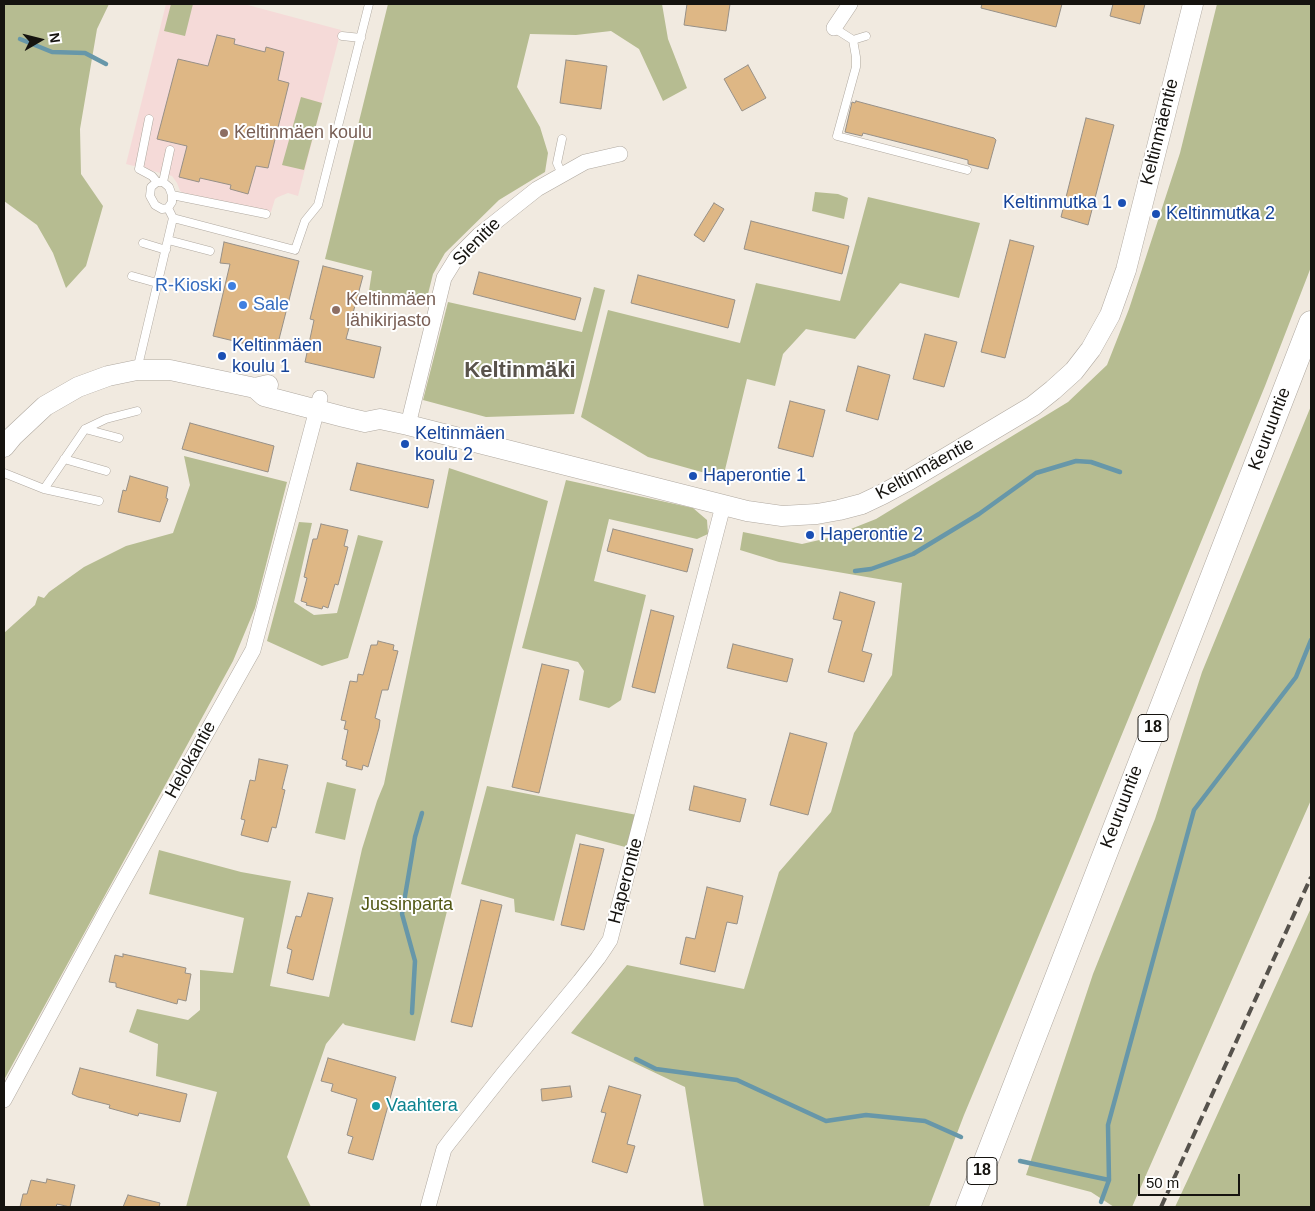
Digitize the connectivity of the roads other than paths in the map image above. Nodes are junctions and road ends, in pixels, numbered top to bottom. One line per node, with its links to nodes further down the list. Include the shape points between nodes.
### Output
1 (369, 4): 7 (lane)
2 (850, 4): 4 (street)
3 (1192, 4): 39 (main road, Keltinmäentie, via 1120,287 1102,332 1074,371 1023,412 862,504 817,514 782,516)
4 (834, 28): 8 (lane)
5 (342, 36): 7 (lane)
6 (866, 36): 8 (lane)
7 (361, 38): 19 (lane, via 318,205 305,221 295,250)
8 (852, 40): 13 (lane, via 856,67 837,136)
9 (149, 119): 15 (lane, via 139,169)
10 (562, 139): 14 (lane, via 557,163)
11 (170, 150): 15 (lane)
12 (620, 154): 14 (street, Sienitie, via 585,162)
13 (967, 170)
14 (562, 174): 30 (street, Sienitie, via 479,234 457,257 444,278)
15 (160, 182): 16 (lane, via 169,187); 17 (lane, via 151,187 150,196 155,205)
16 (172, 194): 17 (lane); 18 (lane)
17 (168, 208): 19 (lane)
18 (266, 214)
19 (173, 218): 20 (lane)
20 (168, 240): 22 (lane); 23 (lane)
21 (143, 243): 22 (lane)
22 (166, 250): 25 (lane)
23 (210, 251)
24 (132, 276): 25 (lane)
25 (157, 283): 27 (lane)
26 (1311, 323): 41 (highway, Keuruuntie / 18)
27 (136, 370): 28 (main road, Keltinmäentie, via 170,370 255,388 268,385); 33 (main road, Keltinmäentie, via 108,376 45,406)
28 (319, 404): 30 (main road, Keltinmäentie, via 368,410 380,419); 40 (street, Helokantie, via 253,650)
29 (137, 412): 31 (lane, via 106,418)
30 (408, 426): 39 (main road, Keltinmäentie)
31 (85, 429): 32 (lane); 34 (lane)
32 (119, 438)
33 (4, 447)
34 (64, 459): 35 (lane); 37 (lane)
35 (106, 471)
36 (4, 472): 37 (lane)
37 (44, 489): 38 (lane)
38 (99, 501)
39 (723, 506): 42 (street, Haperontie, via 610,940 450,1141 444,1150)
40 (4, 1100)
41 (996, 1135): 43 (highway, Keuruuntie / 18); 44 (highway)
42 (428, 1207)
43 (968, 1207)
44 (976, 1207)

